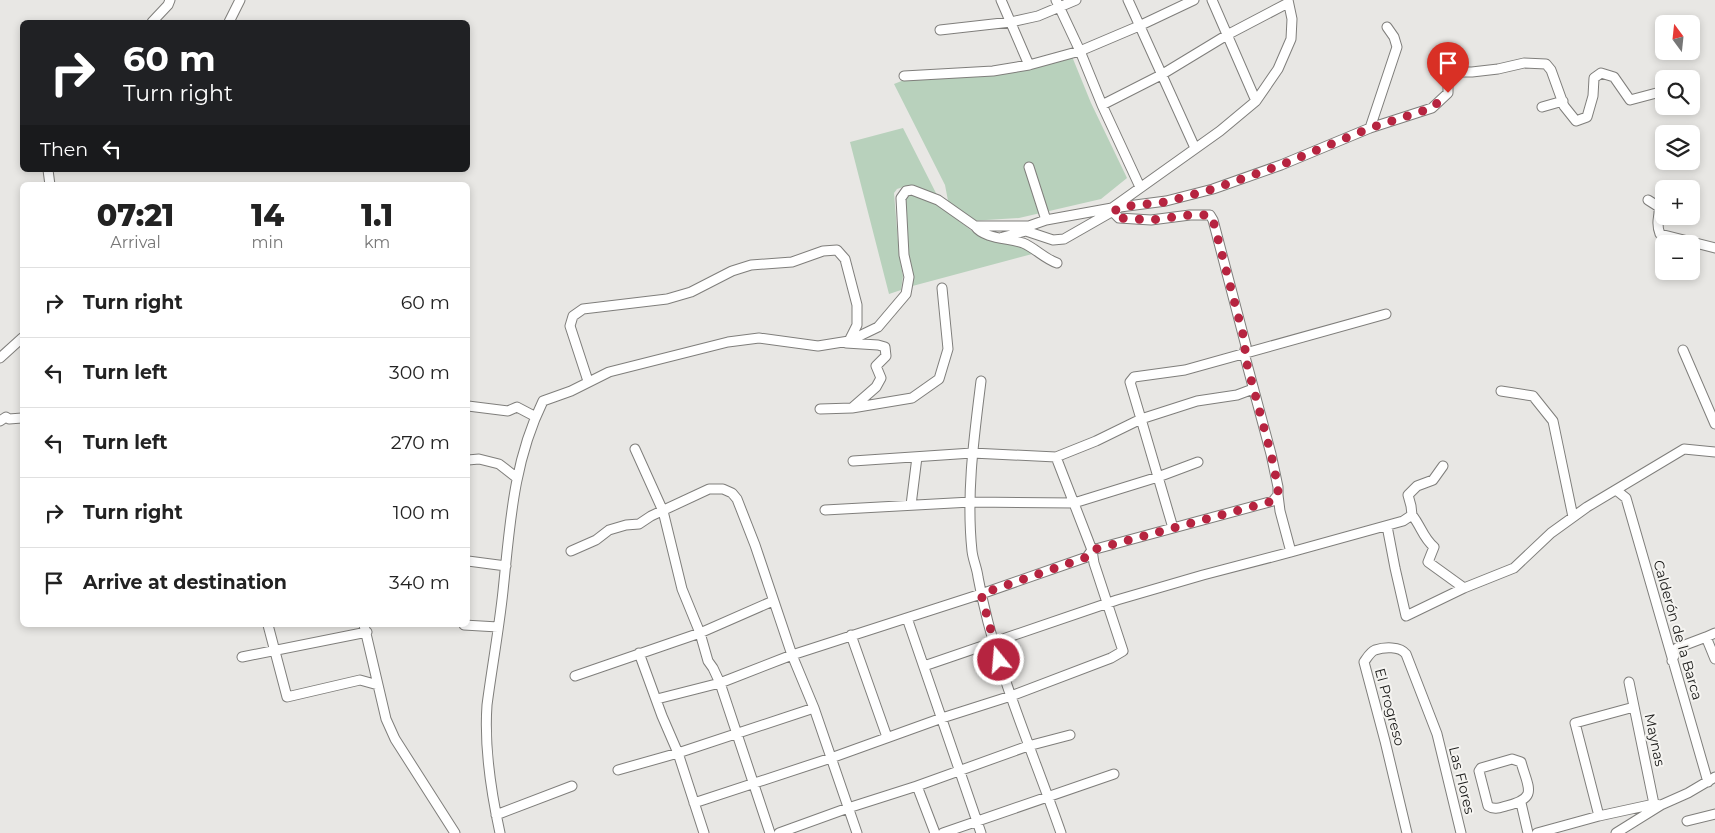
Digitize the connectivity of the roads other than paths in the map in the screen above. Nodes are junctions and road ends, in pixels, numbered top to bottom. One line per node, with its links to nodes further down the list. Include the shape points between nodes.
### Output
1 (170, 0): 10 (street)
2 (240, 0): 11 (street)
3 (1001, 0): 12 (street)
4 (1076, 0): 9 (street)
5 (1128, 0): 13 (street)
6 (1194, 0): 13 (street)
7 (1212, 0): 16 (street)
8 (1288, 1): 16 (street); 22 (street, via 1292,19 1291,39 1278,69)
9 (1057, 4): 12 (street, via 1038,16); 17 (street)
10 (154, 20)
11 (230, 20)
12 (1011, 22): 15 (street); 18 (street)
13 (1139, 26): 17 (street); 20 (street)
14 (1387, 27): 26 (street, via 1396,46)
15 (940, 30)
16 (1227, 35): 20 (street); 22 (street)
17 (1080, 50): 18 (street); 24 (street)
18 (1029, 65): 19 (street, via 993,71)
19 (904, 76)
20 (1161, 76): 24 (street); 27 (street)
21 (1655, 93): 23 (street, via 1630,100 1614,77 1601,73 1594,78 1587,117 1576,121)
22 (1256, 101): 27 (street)
23 (1563, 101): 25 (street); 26 (street, via 1546,64 1524,62 1498,69 1456,72 1448,76 1448,93 1432,108)
24 (1102, 105): 29 (street)
25 (1542, 107)
26 (1370, 128): 31 (street, via 1213,189 1166,202)
27 (1195, 148): 29 (street)
28 (1029, 167): 32 (street)
29 (1140, 188): 31 (street)
30 (1648, 200): 35 (street, via 1659,207 1656,224 1660,234)
31 (1112, 210): 32 (street); 34 (street, via 1064,239 1048,239 1026,231); 42 (street, via 1119,218 1151,220 1210,215 1246,346)
32 (1046, 220): 33 (street, via 1029,226)
33 (975, 226): 34 (street, via 988,236); 40 (street, via 938,200 906,191 901,198 904,255 909,277 906,294 878,327)
34 (1003, 237): 36 (street, via 1023,243)
35 (1715, 248)
36 (1057, 263)
37 (942, 288): 49 (street, via 948,349 939,379 912,398)
38 (1386, 314): 42 (street)
39 (20, 340): 43 (street)
40 (846, 341): 44 (street, via 818,346 758,338 728,342 609,372); 44 (street, via 857,325 858,305 845,259 837,250 824,251 792,262 751,265 691,292 667,299 583,309 572,316 570,326); 49 (street, via 885,347 886,356 876,366 881,378 876,387)
41 (1683, 350): 55 (street)
42 (1244, 353): 46 (street); 53 (street, via 1185,370 1134,377 1130,382)
43 (0, 358)
44 (588, 381): 51 (street, via 543,401)
45 (981, 381): 59 (street)
46 (1253, 389): 53 (street, via 1237,395 1197,401); 69 (street, via 1271,454)
47 (1501, 391): 76 (street, via 1533,396 1553,421)
48 (470, 406): 51 (street, via 508,410 517,407)
49 (852, 408): 50 (street)
50 (820, 409)
51 (536, 417): 67 (street)
52 (20, 418): 54 (street)
53 (1141, 419): 61 (street); 66 (street)
54 (0, 421)
55 (1715, 424): 56 (street)
56 (1715, 434)
57 (635, 449): 73 (street)
58 (1715, 452): 68 (street, via 1684,449)
59 (972, 453): 60 (street); 61 (street); 70 (street)
60 (917, 457): 63 (street); 72 (street)
61 (1056, 457): 71 (street)
62 (470, 460): 67 (street, via 499,464)
63 (853, 462)
64 (1198, 462): 66 (street)
65 (1443, 466): 75 (street, via 1433,480 1417,486 1408,495)
66 (1158, 477): 71 (street); 78 (street)
67 (517, 478): 83 (street, via 510,513)
68 (1616, 490): 76 (street); 103 (street, Calderón de la Barca, via 1626,498)
69 (1278, 495): 78 (street, via 1273,501); 81 (street)
70 (971, 502): 71 (street); 72 (street); 85 (street, via 972,552)
71 (1074, 503): 79 (street)
72 (911, 505): 74 (street)
73 (663, 510): 80 (street, via 639,524 609,530); 86 (street, via 709,489 732,493 755,545); 93 (street, via 676,571)
74 (825, 510)
75 (1412, 516): 77 (street); 84 (street, via 1420,524 1425,540 1434,547 1428,562)
76 (1573, 517): 84 (street, via 1514,568)
77 (1388, 526): 81 (street); 84 (street, via 1406,616)
78 (1173, 528): 79 (street)
79 (1092, 550): 85 (street, via 1087,557); 87 (street)
80 (571, 551)
81 (1291, 552): 87 (street)
82 (470, 562): 83 (street)
83 (506, 566): 91 (street)
84 (1464, 588)
85 (981, 594): 88 (street); 97 (street)
86 (773, 601): 93 (street); 100 (street)
87 (1108, 603): 97 (street); 109 (street, via 1123,651)
88 (907, 618): 95 (street); 104 (street)
89 (470, 625): 91 (street)
90 (269, 627): 98 (street)
91 (498, 627): 134 (street, via 486,722)
92 (365, 628): 98 (street); 108 (street)
93 (700, 633): 99 (street); 106 (street, via 708,661)
94 (1715, 633): 96 (street)
95 (851, 636): 100 (street); 117 (street)
96 (1706, 637): 102 (street); 103 (street, via 1677,648)
97 (994, 642): 104 (street); 109 (street)
98 (275, 650): 101 (street); 108 (street, via 287,697 360,680)
99 (639, 653): 105 (street); 110 (street)
100 (792, 655): 106 (street); 112 (street)
101 (242, 658)
102 (1715, 659)
103 (1672, 662): 124 (street, Calderón de la Barca)
104 (924, 666): 113 (street)
105 (575, 676)
106 (720, 682): 110 (street); 114 (street)
107 (1628, 682): 111 (street, Maynas)
108 (378, 686): 138 (street, via 395,739)
109 (1011, 696): 113 (street); 118 (street)
110 (657, 699): 119 (street)
111 (1634, 707): 131 (street, Maynas); 135 (street, via 1576,723)
112 (814, 708): 114 (street); 120 (street)
113 (942, 718): 117 (street); 122 (street)
114 (736, 734): 119 (street); 125 (street)
115 (1437, 734): 148 (street, El Progreso, via 1403,649 1375,650 1364,662); 149 (street, Las Flores)
116 (1070, 735): 118 (street)
117 (887, 737): 120 (street)
118 (1028, 746): 122 (street); 128 (street)
119 (678, 753): 121 (street); 129 (street)
120 (831, 758): 125 (street); 132 (street)
121 (618, 770)
122 (960, 771): 127 (street); 136 (street)
123 (1114, 774): 128 (street)
124 (1712, 779): 131 (street)
125 (753, 783): 129 (street); 141 (street)
126 (572, 786): 134 (street)
127 (917, 786): 132 (street); 144 (street)
128 (1049, 798): 136 (street); 147 (street)
129 (694, 803): 140 (street)
130 (1521, 803): 130 (street, via 1529,790 1521,762 1512,759 1481,768 1479,771 1488,806 1496,809); 150 (street)
131 (1657, 805): 135 (street); 152 (street)
132 (848, 808): 142 (street); 143 (street)
133 (1715, 814): 137 (street)
134 (496, 815): 139 (street)
135 (1599, 816): 151 (street)
136 (976, 821): 145 (street); 146 (street)
137 (1687, 821)
138 (455, 833)
139 (500, 833)
140 (704, 833)
141 (770, 833)
142 (779, 833)
143 (857, 833)
144 (935, 833)
145 (943, 833)
146 (981, 833)
147 (1061, 833)
148 (1407, 833)
149 (1461, 833)
150 (1528, 833)
151 (1536, 833)
152 (1616, 833)

